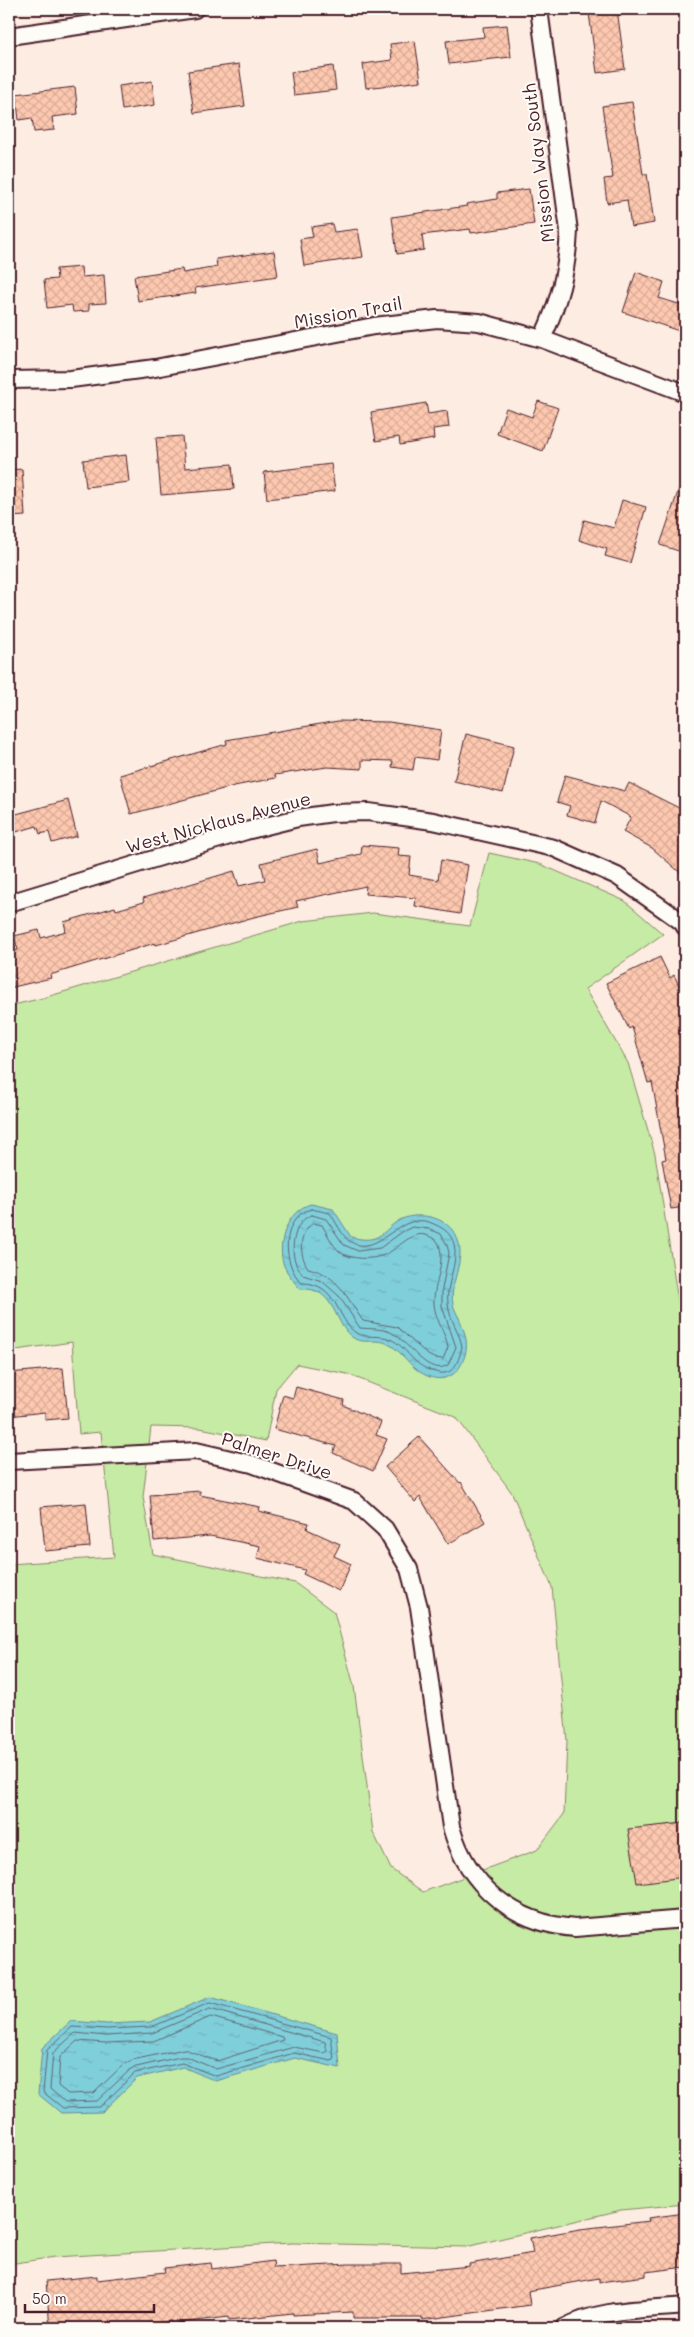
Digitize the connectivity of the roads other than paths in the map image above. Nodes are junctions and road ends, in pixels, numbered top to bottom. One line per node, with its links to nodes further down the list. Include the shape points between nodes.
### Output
1 (195, 9): 3 (street)
2 (539, 9): 4 (street, Mission Way South, via 569,231 568,263 563,284 557,307)
3 (9, 36)
4 (542, 339): 5 (street, Mission Trail, via 478,322 416,320 155,368 71,379); 6 (street, Mission Trail)
5 (9, 380)
6 (685, 393)
7 (9, 903): 8 (street, West Nicklaus Avenue, via 246,831 298,818 368,812 433,821 554,848 617,876)
8 (685, 927)
9 (9, 1461): 10 (street, Palmer Drive, via 196,1451 252,1464 354,1501 385,1529 409,1569 419,1607 451,1827 462,1858 480,1884 505,1906 531,1920 560,1927)
10 (685, 1919)
11 (685, 2306): 12 (street, via 601,2315)
12 (564, 2328)

